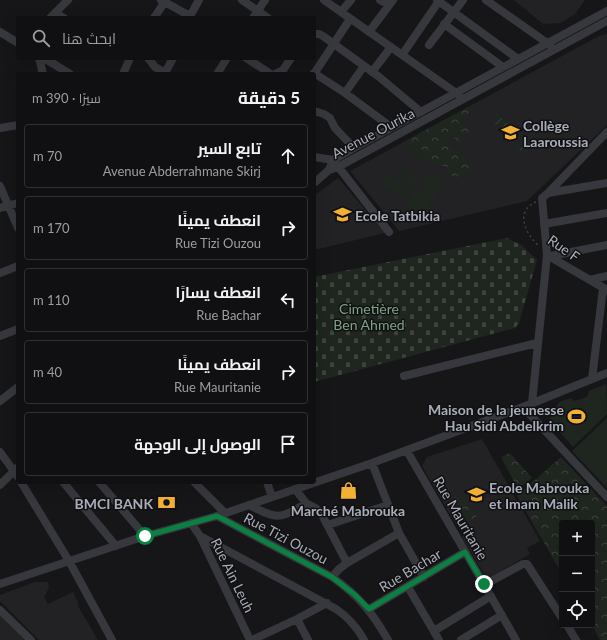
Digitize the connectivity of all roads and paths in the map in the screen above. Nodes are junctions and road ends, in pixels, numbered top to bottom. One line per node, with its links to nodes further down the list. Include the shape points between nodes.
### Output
1 (68, 0): 17 (street)
2 (199, 0): 20 (street)
3 (242, 0): 16 (street)
4 (265, 0): 16 (street)
5 (324, 0): 14 (street)
6 (351, 0): 14 (street)
7 (380, 0): 12 (street)
8 (463, 0): 15 (street)
9 (486, 0): 28 (street)
10 (164, 1): 18 (street); 19 (street)
11 (438, 1): 15 (street); 33 (street)
12 (391, 3): 25 (street)
13 (607, 11): 28 (street, Avenue Ourika)
14 (341, 12): 21 (street)
15 (454, 12): 22 (street); 34 (street)
16 (256, 15)
17 (52, 16)
18 (155, 16)
19 (190, 16)
20 (192, 16)
21 (350, 18): 25 (street); 29 (street)
22 (444, 24): 30 (street); 44 (street)
23 (605, 24): 32 (street, Avenue Ourika)
24 (0, 32): 27 (street)
25 (369, 32): 31 (street)
26 (316, 34): 29 (street)
27 (16, 42)
28 (546, 43): 32 (street); 34 (street, Avenue Ourika)
29 (334, 44): 43 (street); 53 (street)
30 (429, 44)
31 (391, 47): 33 (street); 54 (street)
32 (555, 49): 58 (street, Avenue Ourika)
33 (402, 55): 57 (street)
34 (518, 58): 44 (street, Avenue Ourika)
35 (40, 60): 45 (street)
36 (47, 60): 46 (street)
37 (129, 60): 47 (street)
38 (150, 60): 48 (street)
39 (173, 60): 49 (street)
40 (226, 60): 50 (street)
41 (249, 60): 51 (street)
42 (290, 60): 52 (street)
43 (364, 66): 54 (street); 56 (street)
44 (502, 67): 57 (street, Avenue Ourika)
45 (42, 72)
46 (67, 72)
47 (123, 72)
48 (164, 72)
49 (167, 72)
50 (218, 72)
51 (267, 72)
52 (283, 72)
53 (315, 72)
54 (372, 72): 60 (street)
55 (316, 74): 56 (street)
56 (345, 93): 62 (street)
57 (455, 93): 58 (street); 60 (street, Avenue Ourika)
58 (465, 99): 69 (street, Avenue Ourika)
59 (316, 112): 65 (street, via 330,118 335,128)
60 (421, 112): 62 (street, Avenue Ourika)
61 (16, 126): 63 (street)
62 (391, 127): 65 (street, Avenue Ourika)
63 (0, 128)
64 (607, 132): 73 (street)
65 (354, 148): 69 (street, Avenue Ourika)
66 (316, 157): 67 (street)
67 (324, 158): 68 (street); 69 (street)
68 (316, 161)
69 (336, 164): 70 (street, Avenue Ourika); 80 (street)
70 (316, 181)
71 (607, 183): 73 (street)
72 (0, 186): 75 (street)
73 (545, 195): 79 (street); 82 (path, Rue F, via 529,206 524,217 529,235)
74 (16, 204): 75 (street)
75 (9, 206): 76 (street); 78 (street)
76 (0, 208)
77 (607, 214): 79 (street)
78 (16, 223)
79 (544, 224): 82 (street)
80 (389, 232)
81 (607, 245): 82 (street)
82 (549, 255): 86 (street, Rue F); 90 (street)
83 (16, 267): 84 (street)
84 (0, 273)
85 (607, 276): 86 (street)
86 (590, 280): 87 (street, Rue F)
87 (605, 289): 93 (street)
88 (16, 330): 89 (street)
89 (0, 336)
90 (537, 343): 92 (street); 96 (street)
91 (607, 373): 93 (street)
92 (404, 376)
93 (592, 379): 96 (street)
94 (16, 389): 95 (street)
95 (0, 401)
96 (532, 403): 97 (street)
97 (523, 408): 98 (street); 113 (street)
98 (407, 451): 100 (street); 124 (street, Rue Mauritanie)
99 (0, 452): 101 (street)
100 (372, 463): 103 (street); 116 (street)
101 (16, 471)
102 (16, 473): 110 (street)
103 (316, 482)
104 (22, 484): 125 (street)
105 (65, 484): 123 (street)
106 (101, 484): 121 (street)
107 (196, 484): 117 (street, Rue Tizi Ouzou)
108 (268, 484): 112 (street)
109 (310, 484): 111 (street)
110 (0, 485)
111 (295, 489): 112 (street); 115 (street)
112 (272, 497): 114 (street)
113 (607, 497)
114 (249, 504): 115 (street, via 272,516 283,516); 117 (street)
115 (306, 504): 119 (street, via 317,509)
116 (388, 505): 119 (street); 120 (street)
117 (221, 514): 118 (street); 127 (street, Rue Tizi Ouzou)
118 (191, 523): 121 (street); 122 (street, Rue Ain Leuh)
119 (328, 525): 126 (street)
120 (398, 533): 126 (street); 128 (street)
121 (145, 536): 123 (street)
122 (200, 536): 133 (street); 143 (street, Rue Ain Leuh)
123 (116, 546): 125 (street)
124 (465, 552): 128 (street, Rue Bachar); 130 (street, Rue Mauritanie)
125 (68, 561): 129 (street); 142 (street)
126 (347, 563): 127 (street)
127 (332, 577): 134 (street, Rue Tizi Ouzou)
128 (424, 577): 131 (street, Rue Bachar)
129 (0, 584)
130 (484, 584): 132 (street, Rue Mauritanie); 136 (street, via 527,564)
131 (408, 587): 134 (street, Rue Bachar); 140 (street)
132 (491, 596): 137 (street, Rue Mauritanie); 140 (street)
133 (327, 603): 138 (street); 145 (street, via 343,613)
134 (369, 609): 146 (street, Rue Tizi Ouzou)
135 (0, 610): 141 (street)
136 (559, 613)
137 (502, 615): 148 (street); 149 (street, Rue Mauritanie)
138 (297, 619): 143 (street); 144 (street)
139 (569, 628): 150 (street)
140 (434, 631): 147 (street)
141 (31, 640)
142 (112, 640)
143 (251, 640)
144 (308, 640)
145 (364, 640)
146 (388, 640)
147 (439, 640)
148 (461, 640)
149 (516, 640)
150 (576, 640)

